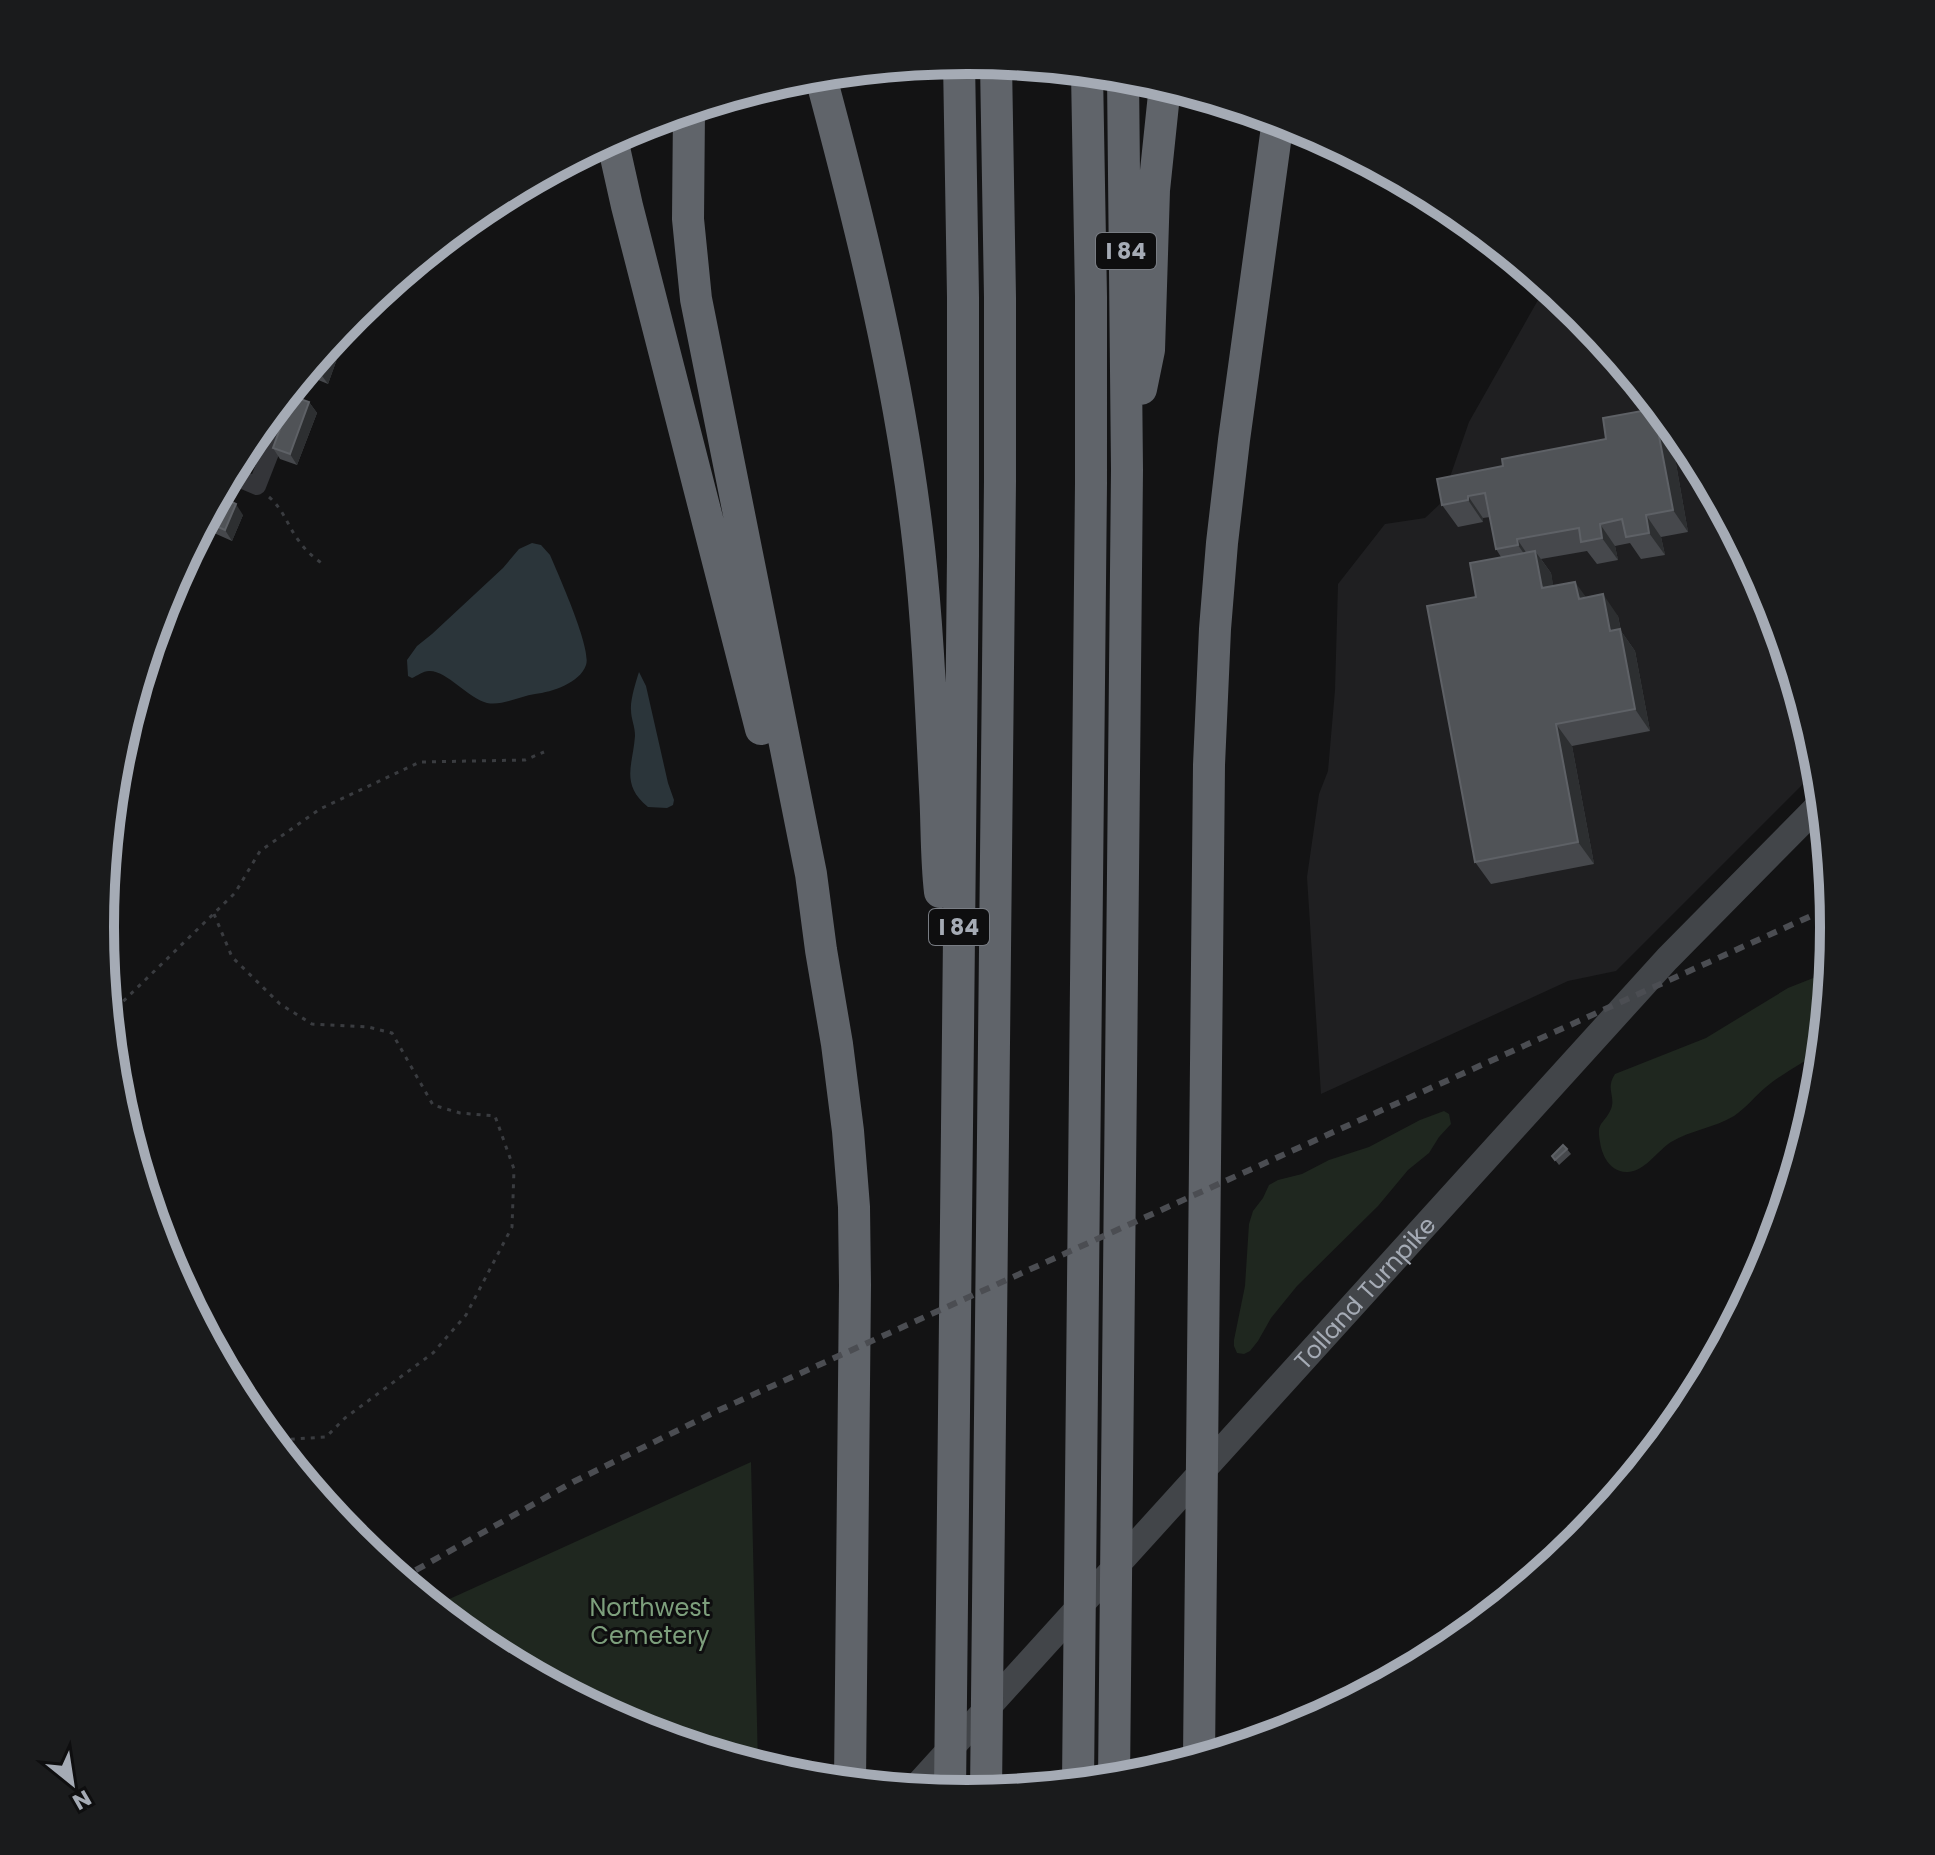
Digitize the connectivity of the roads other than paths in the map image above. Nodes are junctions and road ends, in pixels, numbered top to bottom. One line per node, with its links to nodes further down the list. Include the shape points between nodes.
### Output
1 (959, 74): 15 (highway, I 84)
2 (996, 75): 22 (highway, via 1000,466)
3 (1087, 82): 19 (highway, via 1091,454)
4 (823, 86): 15 (highway, via 870,273 909,470 927,640 939,877)
5 (1123, 88): 11 (highway, I 84)
6 (1164, 97): 11 (highway, via 1154,190 1149,350)
7 (689, 121): 14 (highway, via 688,219 696,299 811,874)
8 (1276, 132): 16 (highway, via 1228,491 1212,689)
9 (615, 151): 14 (highway)
10 (285, 416): 12 (street, via 257,486)
11 (1127, 426): 17 (highway, I 84)
12 (241, 479)
13 (1813, 811): 20 (main road, Tolland Turnpike, via 1667,959)
14 (821, 950): 18 (highway, via 843,1089 855,1246)
15 (959, 973): 21 (highway, I 84)
16 (1199, 1749)
17 (1114, 1768)
18 (850, 1773)
19 (1078, 1774)
20 (923, 1779)
21 (950, 1780)
22 (986, 1780)

